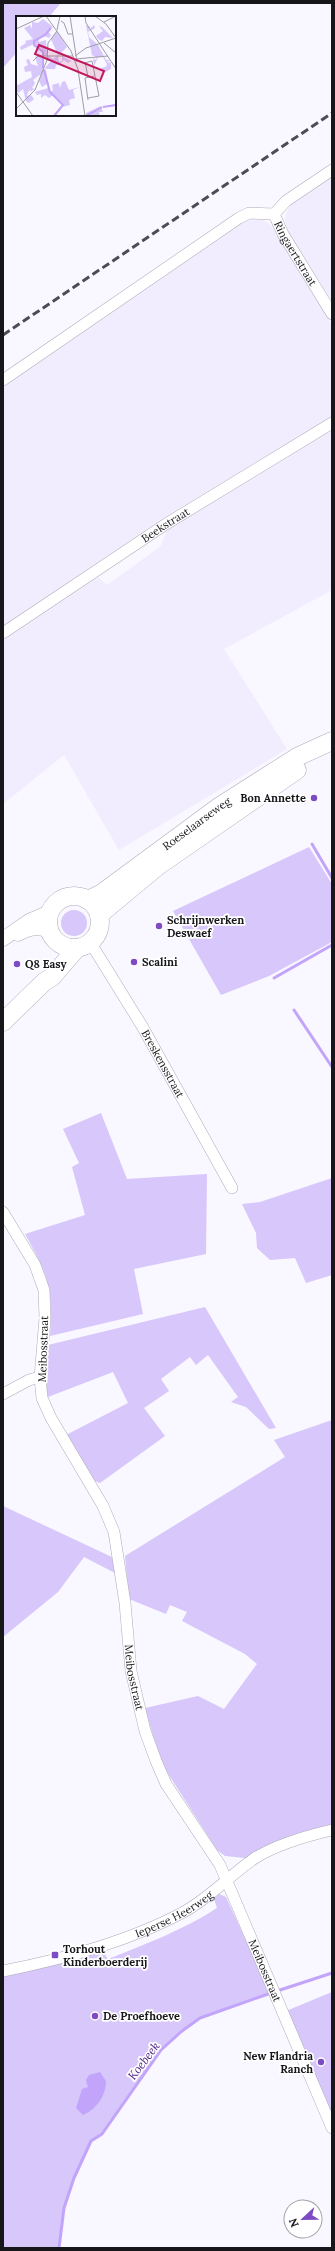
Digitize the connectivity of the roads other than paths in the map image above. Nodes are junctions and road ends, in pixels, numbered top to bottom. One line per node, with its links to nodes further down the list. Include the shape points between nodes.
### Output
1 (332, 170): 2 (street, Ringaertstraat, via 286,201)
2 (274, 214): 3 (street, Ringaertstraat, via 283,234); 4 (street, via 250,213 239,218)
3 (332, 314)
4 (3, 380)
5 (332, 423): 6 (street, Beekstraat, via 166,524)
6 (3, 633)
7 (331, 742): 8 (main road, Roeselaarseweg, via 297,757 220,806 102,893); 10 (main road, Roeselaarseweg, via 302,767 158,866)
8 (88, 900): 9 (main road, via 80,896 71,896 55,904); 10 (main road)
9 (50, 912): 11 (main road); 12 (street, via 28,921)
10 (99, 914): 13 (main road, via 99,930)
11 (52, 936): 12 (street, via 43,928 30,928); 13 (main road, via 64,946); 14 (main road, via 52,958)
12 (3, 939)
13 (84, 945): 14 (main road); 16 (street, Breskensstraat, via 142,1026)
14 (44, 982): 15 (main road)
15 (3, 1022)
16 (232, 1188)
17 (3, 1212): 18 (street, Meibosstraat, via 35,1265 44,1290 45,1318)
18 (40, 1377): 19 (street); 21 (street, Meibosstraat, via 42,1398 51,1418 103,1506 114,1532 125,1603 131,1671 145,1731 156,1761 166,1784 220,1865)
19 (3, 1394)
20 (332, 1830): 21 (street, Ieperse Heerweg, via 285,1844 256,1858)
21 (226, 1882): 22 (street, Ieperse Heerweg, via 183,1912 150,1927 86,1950); 23 (street, Meibosstraat)
22 (3, 1971)
23 (332, 2128)

